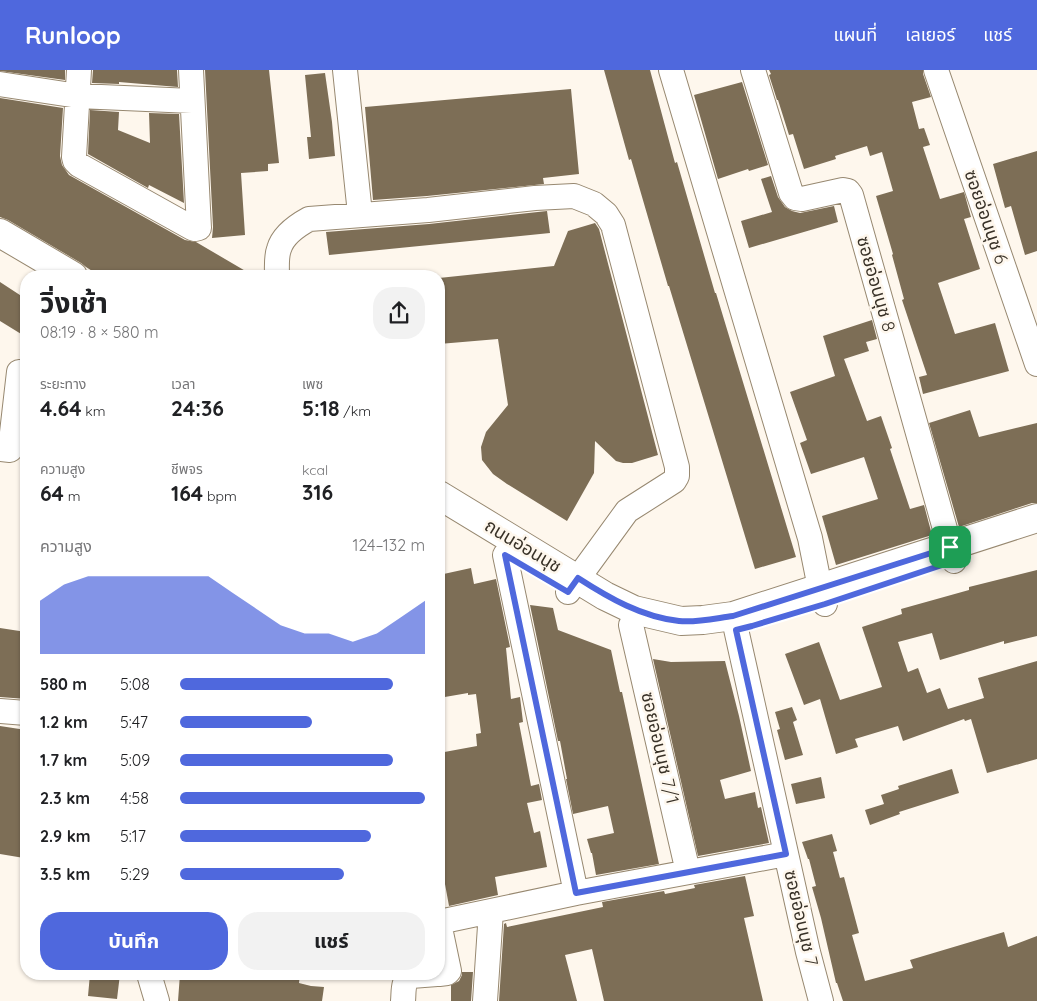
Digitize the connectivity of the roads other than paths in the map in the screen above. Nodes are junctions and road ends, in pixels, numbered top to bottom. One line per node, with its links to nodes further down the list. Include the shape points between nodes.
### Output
1 (79, 70): 8 (street)
2 (191, 70): 9 (street)
3 (345, 70): 10 (street)
4 (671, 70): 26 (street, via 810,538)
5 (753, 70): 23 (street, ซอยอ่อนนุช 8, via 791,193 802,199 843,190 852,195)
6 (936, 70): 16 (street, ซอยอ่อนนุช 6)
7 (0, 84): 8 (street)
8 (78, 96): 9 (street); 9 (street, via 75,161 195,229 199,228)
9 (192, 101)
10 (360, 214): 15 (street, via 309,219 297,225 279,247); 25 (street, via 574,196 594,204 606,214 612,225 677,476 627,511)
11 (0, 233): 14 (main road)
12 (0, 250): 13 (main road)
13 (34, 270)
14 (63, 270)
15 (277, 270)
16 (1037, 364)
17 (20, 372): 18 (street, via 10,450)
18 (0, 449)
19 (445, 499): 25 (main road, ถนนอ่อนนุช)
20 (1037, 518): 23 (main road, ถนนอ่อนนุช)
21 (445, 519): 24 (main road, ถนนอ่อนนุช)
22 (1037, 535): 23 (main road, ถนนอ่อนนุช)
23 (952, 554): 26 (main road, ถนนอ่อนนุช)
24 (505, 555): 25 (main road, ถนนอ่อนนุช); 33 (street)
25 (573, 585): 26 (main road, ถนนอ่อนนุช, via 634,610 681,622 733,616); 27 (main road, ถนนอ่อนนุช, via 599,610)
26 (823, 596): 28 (main road, ถนนอ่อนนุช)
27 (631, 625): 28 (main road, ถนนอ่อนนุช, via 680,636); 32 (street, ซอยอ่อนนุช 7/1)
28 (736, 630): 31 (street, ซอยอ่อนนุช 7)
29 (0, 711): 30 (street)
30 (20, 713)
31 (786, 854): 32 (street); 43 (street, ซอยอ่อนนุช 7)
32 (688, 872): 33 (street)
33 (576, 893): 34 (street)
34 (491, 911): 35 (street); 42 (street)
35 (445, 927)
36 (445, 954): 37 (street, via 449,970)
37 (445, 973)
38 (150, 980): 40 (street)
39 (406, 980): 41 (street)
40 (157, 1001)
41 (403, 1001)
42 (485, 1001)
43 (821, 1001)

